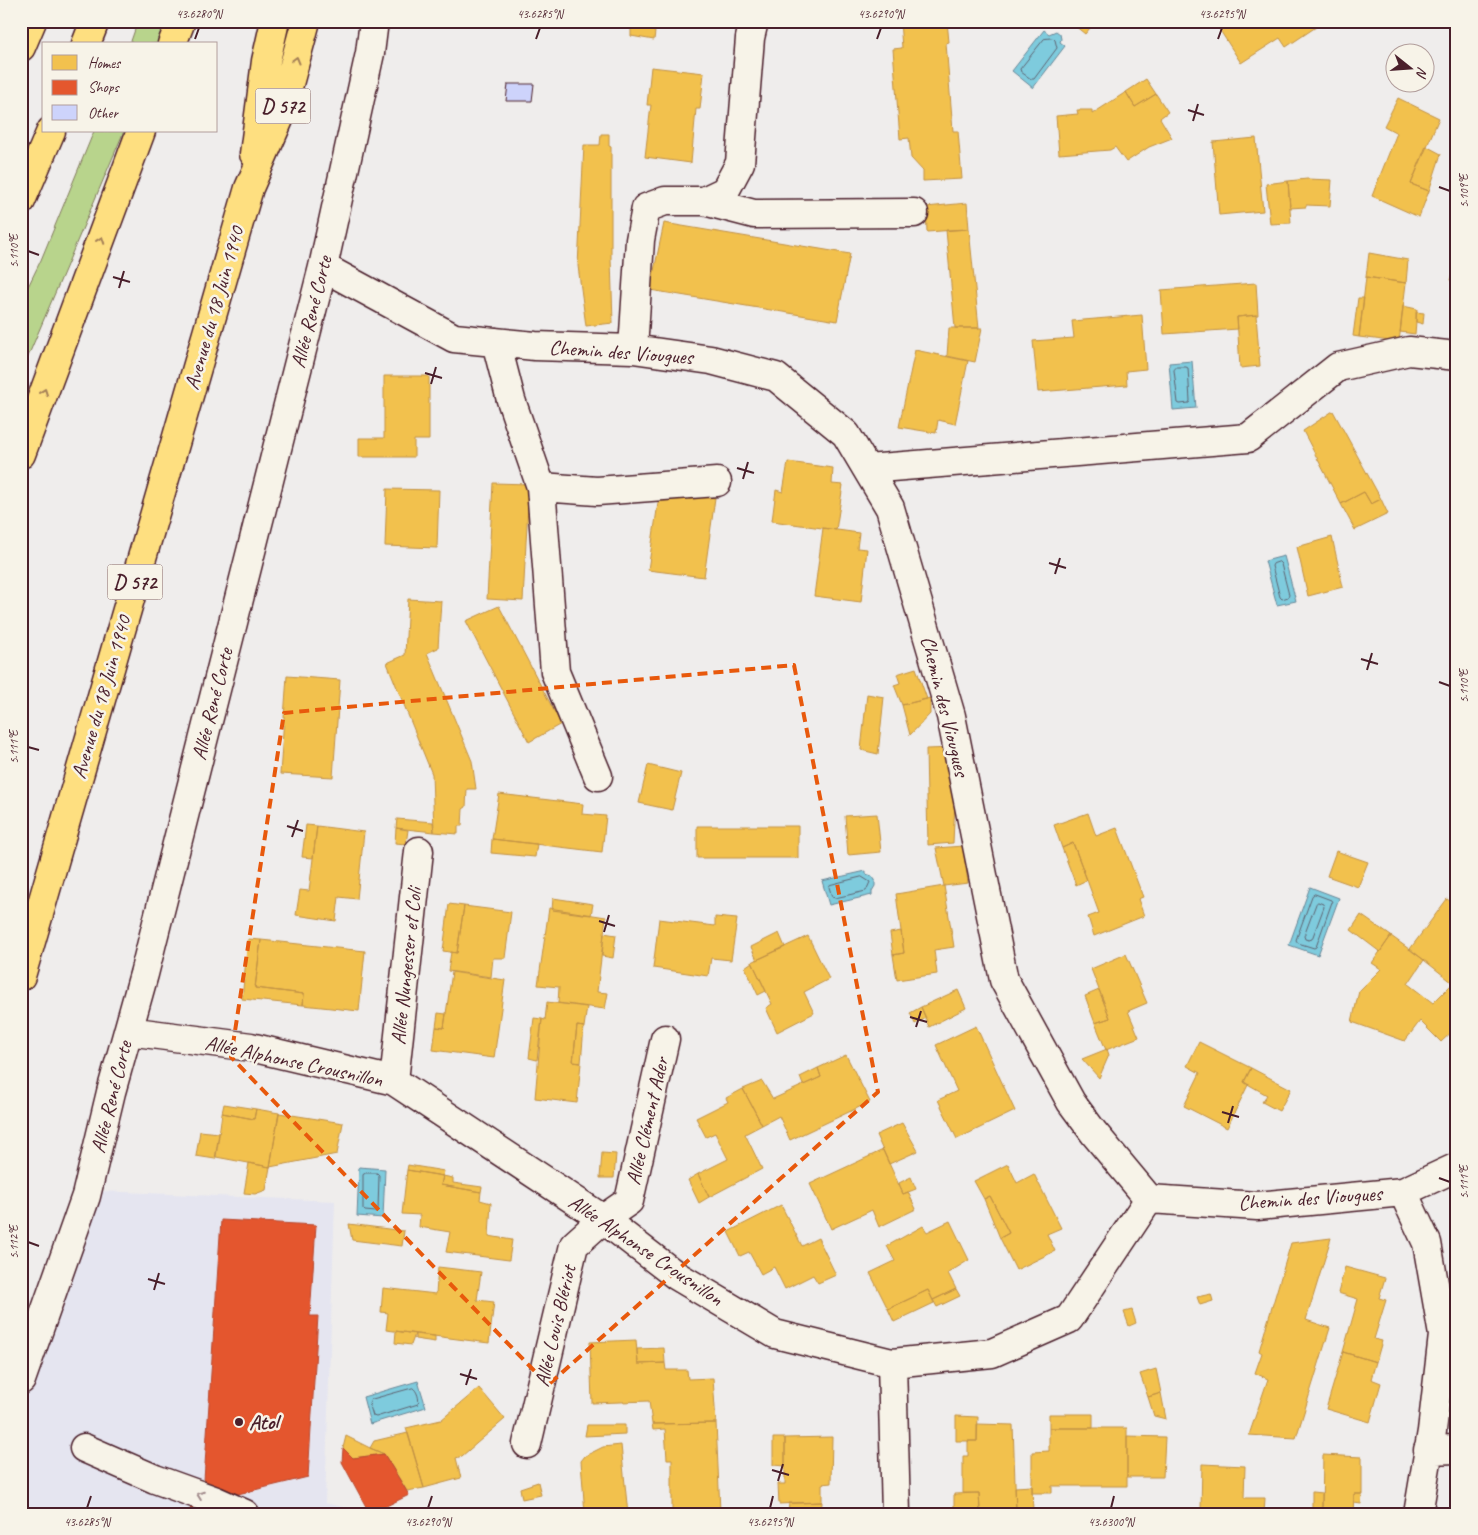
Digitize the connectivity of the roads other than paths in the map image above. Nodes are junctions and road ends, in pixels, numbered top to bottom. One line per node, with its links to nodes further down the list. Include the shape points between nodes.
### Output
1 (32, 21): 10 (main road)
2 (95, 21): 8 (main road)
3 (181, 21): 9 (main road)
4 (275, 21): 13 (main road, Avenue du 18 Juin 1940 / D 572, via 266,61)
5 (306, 21): 13 (main road, Avenue du 18 Juin 1940 / D 572, one-way to 5, via 280,117)
6 (374, 21): 17 (street, Allée René Corte, via 370,53)
7 (754, 21): 15 (street, via 740,163 725,191)
8 (87, 42)
9 (173, 42)
10 (21, 47)
11 (51, 132): 14 (main road)
12 (141, 132): 21 (main road, one-way to 12)
13 (249, 188): 27 (main road, Avenue du 18 Juin 1940 / D 572)
14 (21, 201)
15 (704, 201): 16 (street, via 754,214); 19 (street, via 665,201 646,208 640,240)
16 (914, 213)
17 (322, 268): 18 (street, Chemin des Viougues, via 454,338); 28 (street, Allée René Corte)
18 (496, 342): 19 (street, Chemin des Viougues); 24 (street, via 511,400)
19 (633, 349): 22 (street, Chemin des Viougues, via 711,360 776,377 846,434)
20 (1457, 356): 22 (street, via 1409,351 1338,367 1248,438)
21 (21, 454)
22 (867, 469): 33 (street, Chemin des Viougues, via 890,508 951,716 1004,980 1071,1102)
23 (718, 482): 24 (street, via 596,491)
24 (541, 487): 25 (street, via 555,672)
25 (598, 776)
26 (419, 851): 30 (street, Allée Nungesser et Coli)
27 (21, 976)
28 (128, 1031): 30 (street, Allée Alphonse Crousnillon, via 251,1047); 36 (street, Allée René Corte, via 86,1196)
29 (665, 1039): 34 (street, Allée Clément Ader, via 629,1201)
30 (394, 1082): 34 (street, Allée Alphonse Crousnillon)
31 (1457, 1167): 32 (street, Chemin des Viougues)
32 (1403, 1192): 33 (street, Chemin des Viougues, via 1257,1206); 40 (street, via 1427,1243 1443,1335)
33 (1149, 1198): 35 (street, Allée Alphonse Crousnillon, via 1069,1319 992,1353)
34 (603, 1219): 35 (street, Allée Alphonse Crousnillon, via 677,1276 775,1334); 37 (street, Allée Louis Blériot, via 574,1245)
35 (892, 1363): 42 (street)
36 (21, 1380)
37 (527, 1444)
38 (84, 1448): 41 (street, one-way to 38)
39 (1457, 1449): 40 (street)
40 (1428, 1450): 43 (street)
41 (245, 1514)
42 (896, 1514)
43 (1418, 1514)

